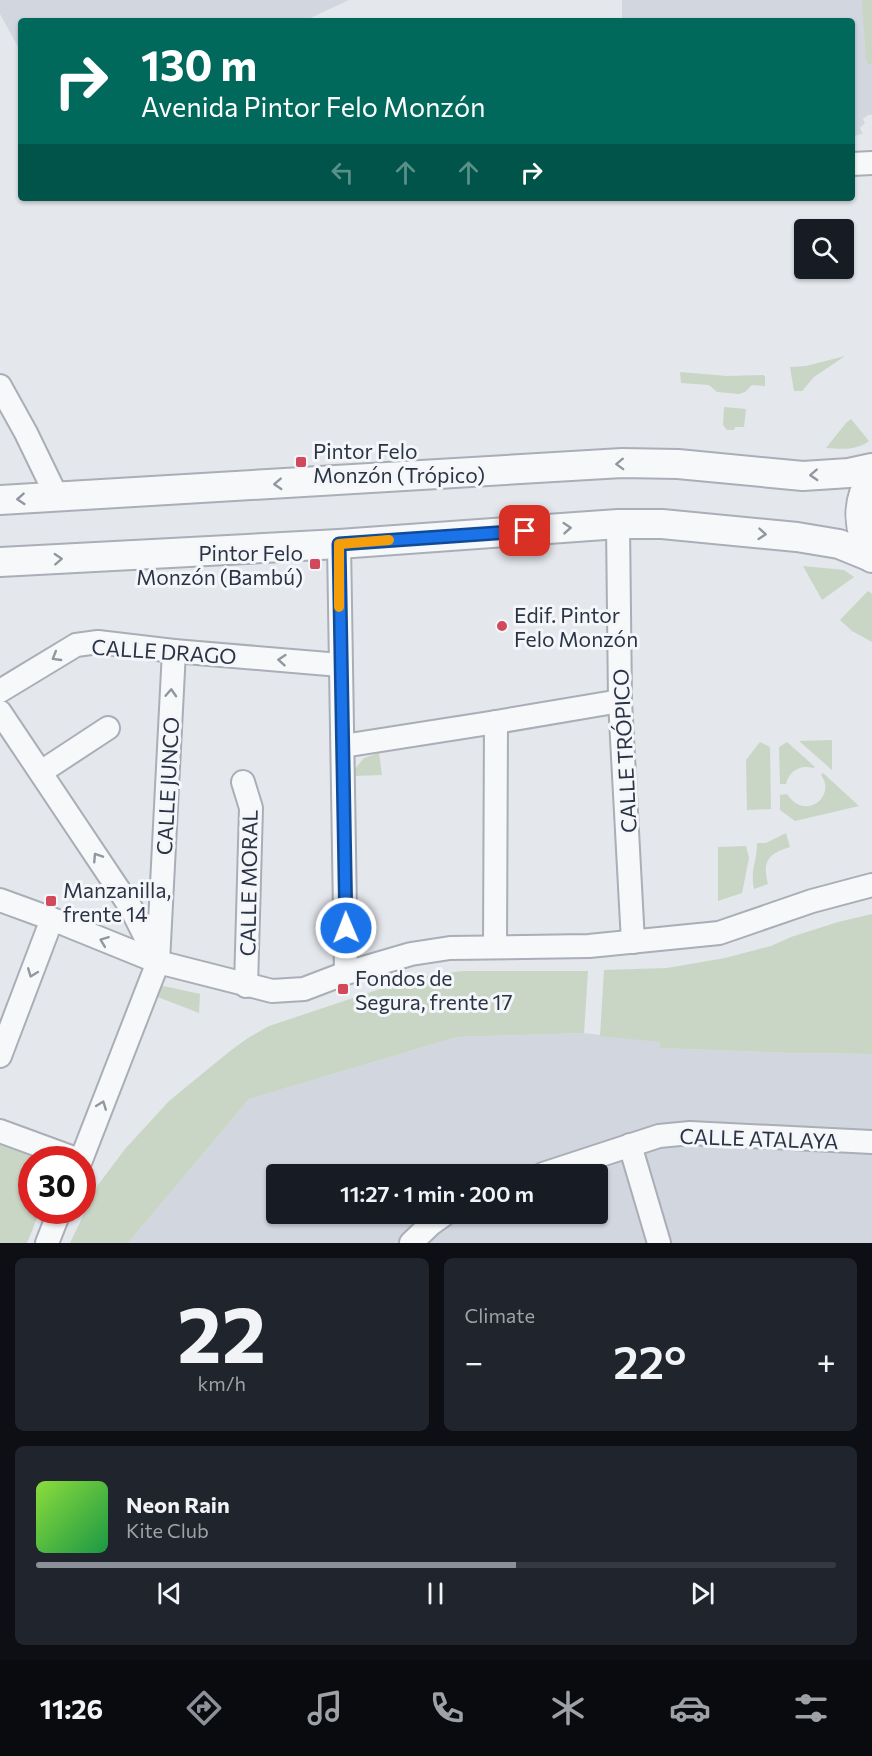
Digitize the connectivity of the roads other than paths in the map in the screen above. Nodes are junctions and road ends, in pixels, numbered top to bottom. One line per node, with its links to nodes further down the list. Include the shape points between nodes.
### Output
1 (872, 163): 2 (street)
2 (855, 164)
3 (0, 387): 6 (street)
4 (872, 468): 6 (street, one-way to 6, via 803,476 678,464 622,463)
5 (872, 478): 10 (street, via 860,510 862,535)
6 (57, 497): 7 (street, one-way to 7)
7 (0, 500)
8 (618, 524): 9 (street, one-way to 8); 10 (street, one-way to 10, via 797,537 839,544); 15 (street, CALLE TRÓPICO)
9 (339, 544): 11 (street, one-way to 9); 13 (street)
10 (872, 557)
11 (0, 562)
12 (174, 651): 13 (street, CALLE DRAGO, one-way to 12); 14 (street, CALLE DRAGO, one-way to 14, via 98,642 76,645); 27 (street, CALLE JUNCO, one-way to 12)
13 (340, 665): 19 (street)
14 (0, 691)
15 (620, 700): 17 (street); 25 (street, CALLE TRÓPICO)
16 (0, 712): 20 (street)
17 (496, 722): 19 (street); 26 (street)
18 (108, 728): 20 (street)
19 (343, 746): 28 (street)
20 (41, 772): 27 (street, one-way to 20, via 131,908)
21 (243, 782): 29 (street, CALLE MORAL, via 251,808)
22 (872, 885): 25 (street, via 719,933)
23 (0, 900): 24 (street)
24 (52, 919): 27 (street, one-way to 24); 30 (street, one-way to 30)
25 (633, 942): 26 (street)
26 (495, 946): 28 (street, via 411,954)
27 (158, 962): 29 (street); 35 (street, CALLE JUNCO, one-way to 27)
28 (346, 973): 29 (street, via 304,989 272,991)
29 (246, 986)
30 (0, 1056)
31 (0, 1131): 34 (street)
32 (872, 1142): 33 (street, CALLE ATALAYA, via 690,1133 659,1136)
33 (630, 1145): 36 (street, CALLE ATALAYA); 41 (street)
34 (41, 1146)
35 (86, 1146)
36 (573, 1164)
37 (54, 1224): 39 (street)
38 (431, 1224): 40 (street)
39 (47, 1243)
40 (411, 1243)
41 (659, 1243)

